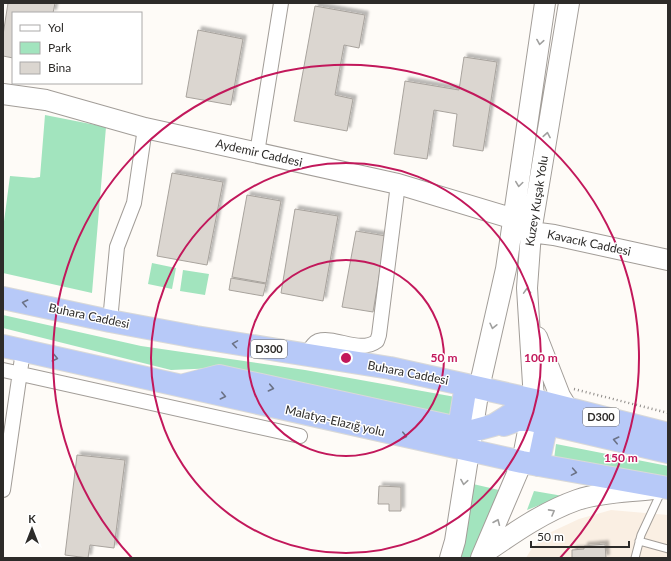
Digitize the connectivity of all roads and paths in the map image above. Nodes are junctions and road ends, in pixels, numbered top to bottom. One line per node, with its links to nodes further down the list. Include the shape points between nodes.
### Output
1 (281, 3): 6 (street)
2 (545, 3): 8 (main road, Kuzey Kuşak Yolu, one-way to 8)
3 (569, 3): 9 (main road, Kuzey Kuşak Yolu, one-way to 3)
4 (3, 94): 5 (main road, Aydemir Caddesi, via 46,100)
5 (145, 128): 6 (main road, Aydemir Caddesi); 13 (street, via 134,203 117,247)
6 (258, 153): 7 (main road, Aydemir Caddesi)
7 (398, 184): 8 (main road, Aydemir Caddesi); 15 (street, via 377,341 367,346 319,341)
8 (514, 219): 9 (main road, Kavacık Caddesi); 19 (main road, Kuzey Kuşak Yolu, one-way to 19, via 506,269)
9 (531, 232): 10 (main road, Kavacık Caddesi); 12 (main road, Kuzey Kuşak Yolu, one-way to 9)
10 (668, 260)
11 (3, 298): 13 (highway, Buhara Caddesi / D300, one-way to 11)
12 (528, 313): 18 (main road); 22 (main road, Kuzey Kuşak Yolu)
13 (110, 321): 15 (highway, Buhara Caddesi / D300, one-way to 13)
14 (13, 349): 17 (street); 25 (highway, Malatya-Elazığ yolu, one-way to 25, via 179,386)
15 (306, 355): 19 (highway, Buhara Caddesi / D300, via 390,368)
16 (3, 370): 17 (street)
17 (20, 374): 24 (street); 29 (street)
18 (555, 383): 20 (main road); 21 (path)
19 (473, 386): 22 (highway, Buhara Caddesi / D300); 25 (highway)
20 (568, 409): 22 (highway, Buhara Caddesi / D300); 23 (highway, Buhara Caddesi / D300)
21 (668, 413)
22 (537, 414): 25 (highway, via 494,425); 26 (highway, one-way to 22); 27 (highway)
23 (668, 434)
24 (300, 436)
25 (467, 436): 27 (highway, Malatya-Elazığ yolu); 34 (main road, one-way to 34, via 455,541)
26 (668, 452)
27 (530, 464): 28 (highway, Malatya-Elazığ yolu, one-way to 28); 33 (main road, one-way to 27)
28 (665, 488): 30 (main road, one-way to 28, via 577,500); 31 (lane)
29 (3, 490)
30 (514, 532): 33 (main road); 35 (main road)
31 (639, 541): 32 (lane); 36 (lane)
32 (668, 548)
33 (482, 556)
34 (450, 558)
35 (502, 558)
36 (635, 558)

